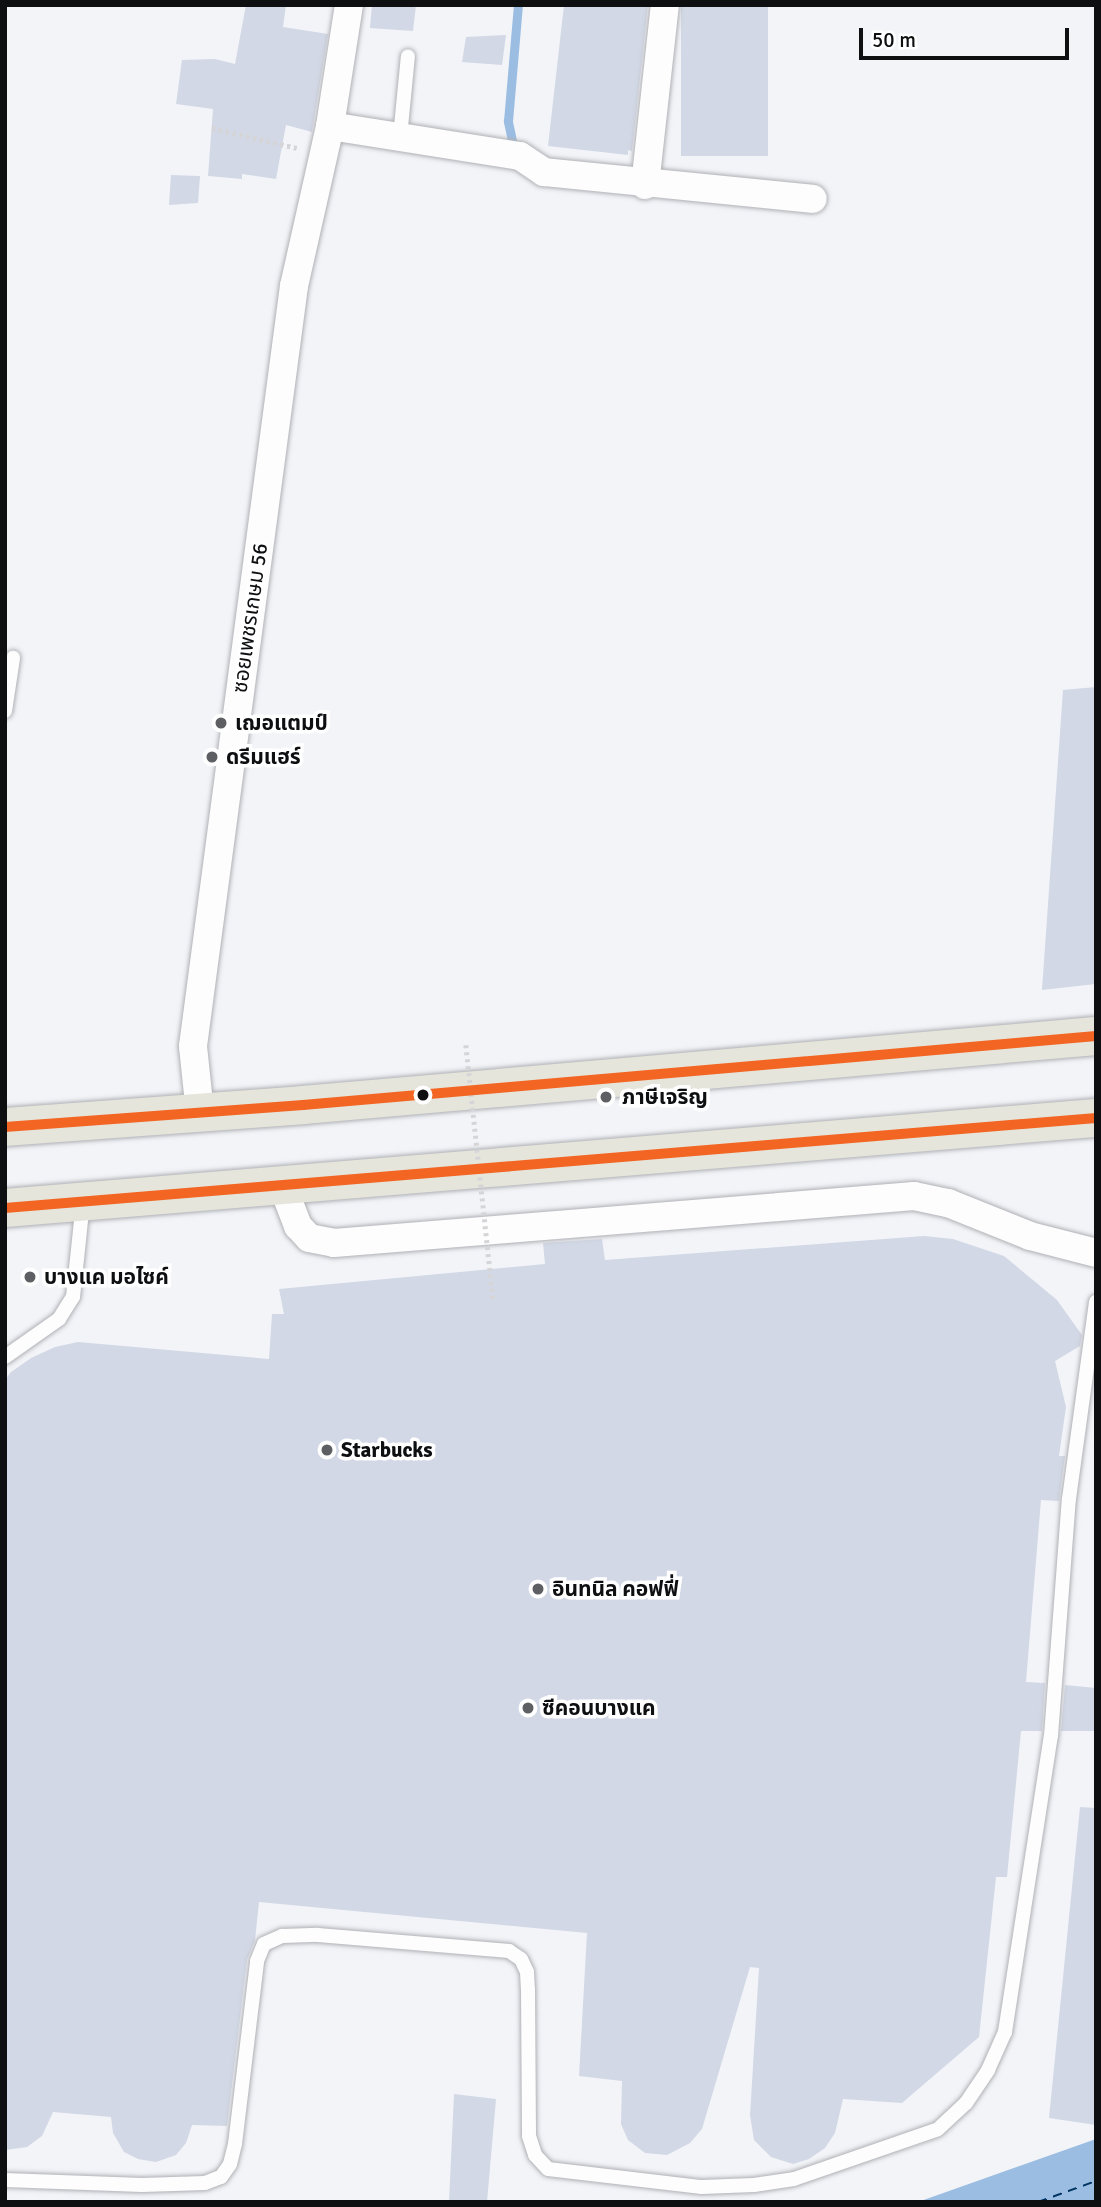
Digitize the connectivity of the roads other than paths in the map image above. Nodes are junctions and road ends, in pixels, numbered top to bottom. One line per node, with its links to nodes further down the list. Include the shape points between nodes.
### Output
1 (349, 5): 4 (street, ซอยเพชรเกษม 56)
2 (665, 5): 6 (street)
3 (408, 57): 5 (lane)
4 (330, 126): 5 (street); 11 (street, ซอยเพชรเกษม 56, via 293,286 193,1046)
5 (400, 137): 6 (street, via 515,155 544,173)
6 (645, 183): 7 (street)
7 (813, 199)
8 (13, 658): 9 (lane)
9 (5, 711)
10 (1096, 1036): 11 (main road)
11 (200, 1113): 13 (main road)
12 (1096, 1118): 14 (main road)
13 (5, 1127)
14 (283, 1187): 15 (main road); 17 (street, via 298,1226 309,1238 334,1243 914,1196 948,1203 1030,1236)
15 (83, 1202): 16 (main road); 19 (lane, via 74,1297 59,1319)
16 (5, 1208)
17 (1096, 1253)
18 (1096, 1302): 20 (lane, via 1069,1499 1051,1736 1005,2032 966,2103 938,2129 794,2179 754,2185 702,2187 548,2169 535,2155 528,2136 528,1989 521,1959 509,1951 282,1936 264,1944 257,1961 235,2144 221,2177 205,2183 142,2185)
19 (5, 1357)
20 (5, 2180)

